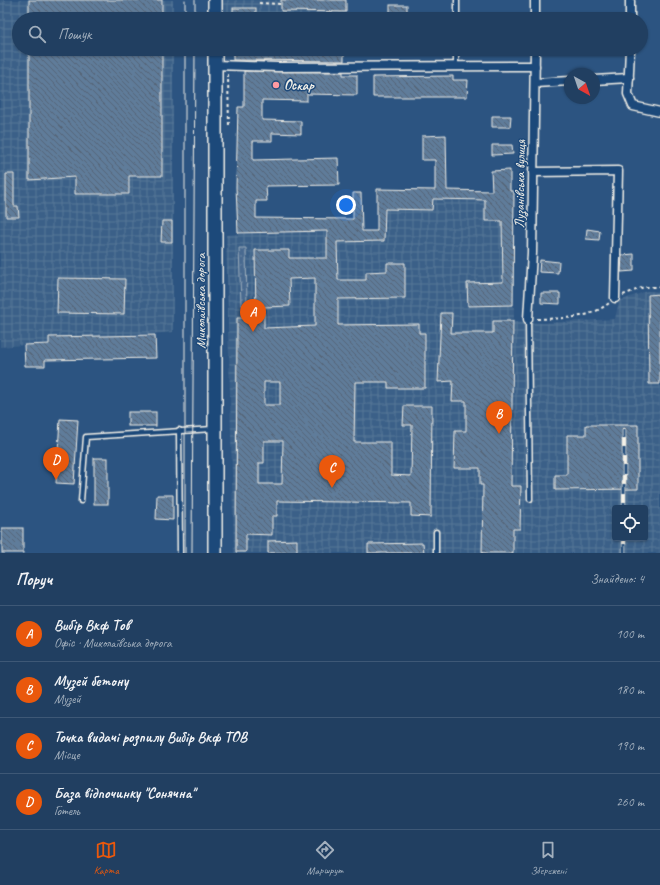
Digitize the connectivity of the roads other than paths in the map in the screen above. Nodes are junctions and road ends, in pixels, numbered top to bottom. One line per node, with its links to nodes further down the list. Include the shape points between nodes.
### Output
1 (215, 0): 5 (main road)
2 (457, 0): 6 (lane)
3 (535, 0): 7 (street)
4 (630, 0): 8 (street)
5 (215, 12)
6 (456, 12)
7 (535, 12)
8 (630, 12)
9 (218, 56): 13 (main road, Миколаївська дорога)
10 (456, 56): 14 (lane)
11 (535, 56): 15 (street, Лузанівська вулиця)
12 (630, 56): 16 (street)
13 (221, 65): 14 (street); 24 (main road, Миколаївська дорога)
14 (456, 66): 15 (street)
15 (535, 66): 19 (street, Лузанівська вулиця)
16 (629, 78): 17 (street); 20 (street, via 628,94 633,106)
17 (600, 80)
18 (564, 81): 19 (street)
19 (535, 83): 21 (street, Лузанівська вулиця)
20 (660, 112)
21 (533, 172): 22 (street, via 618,171); 23 (street, Лузанівська вулиця)
22 (615, 298)
23 (528, 319): 26 (lane)
24 (215, 429): 25 (lane); 30 (main road, Миколаївська дорога)
25 (179, 430): 27 (lane, via 86,437); 29 (lane)
26 (530, 499)
27 (81, 501)
28 (436, 532): 31 (lane)
29 (180, 553)
30 (215, 553)
31 (436, 553)

